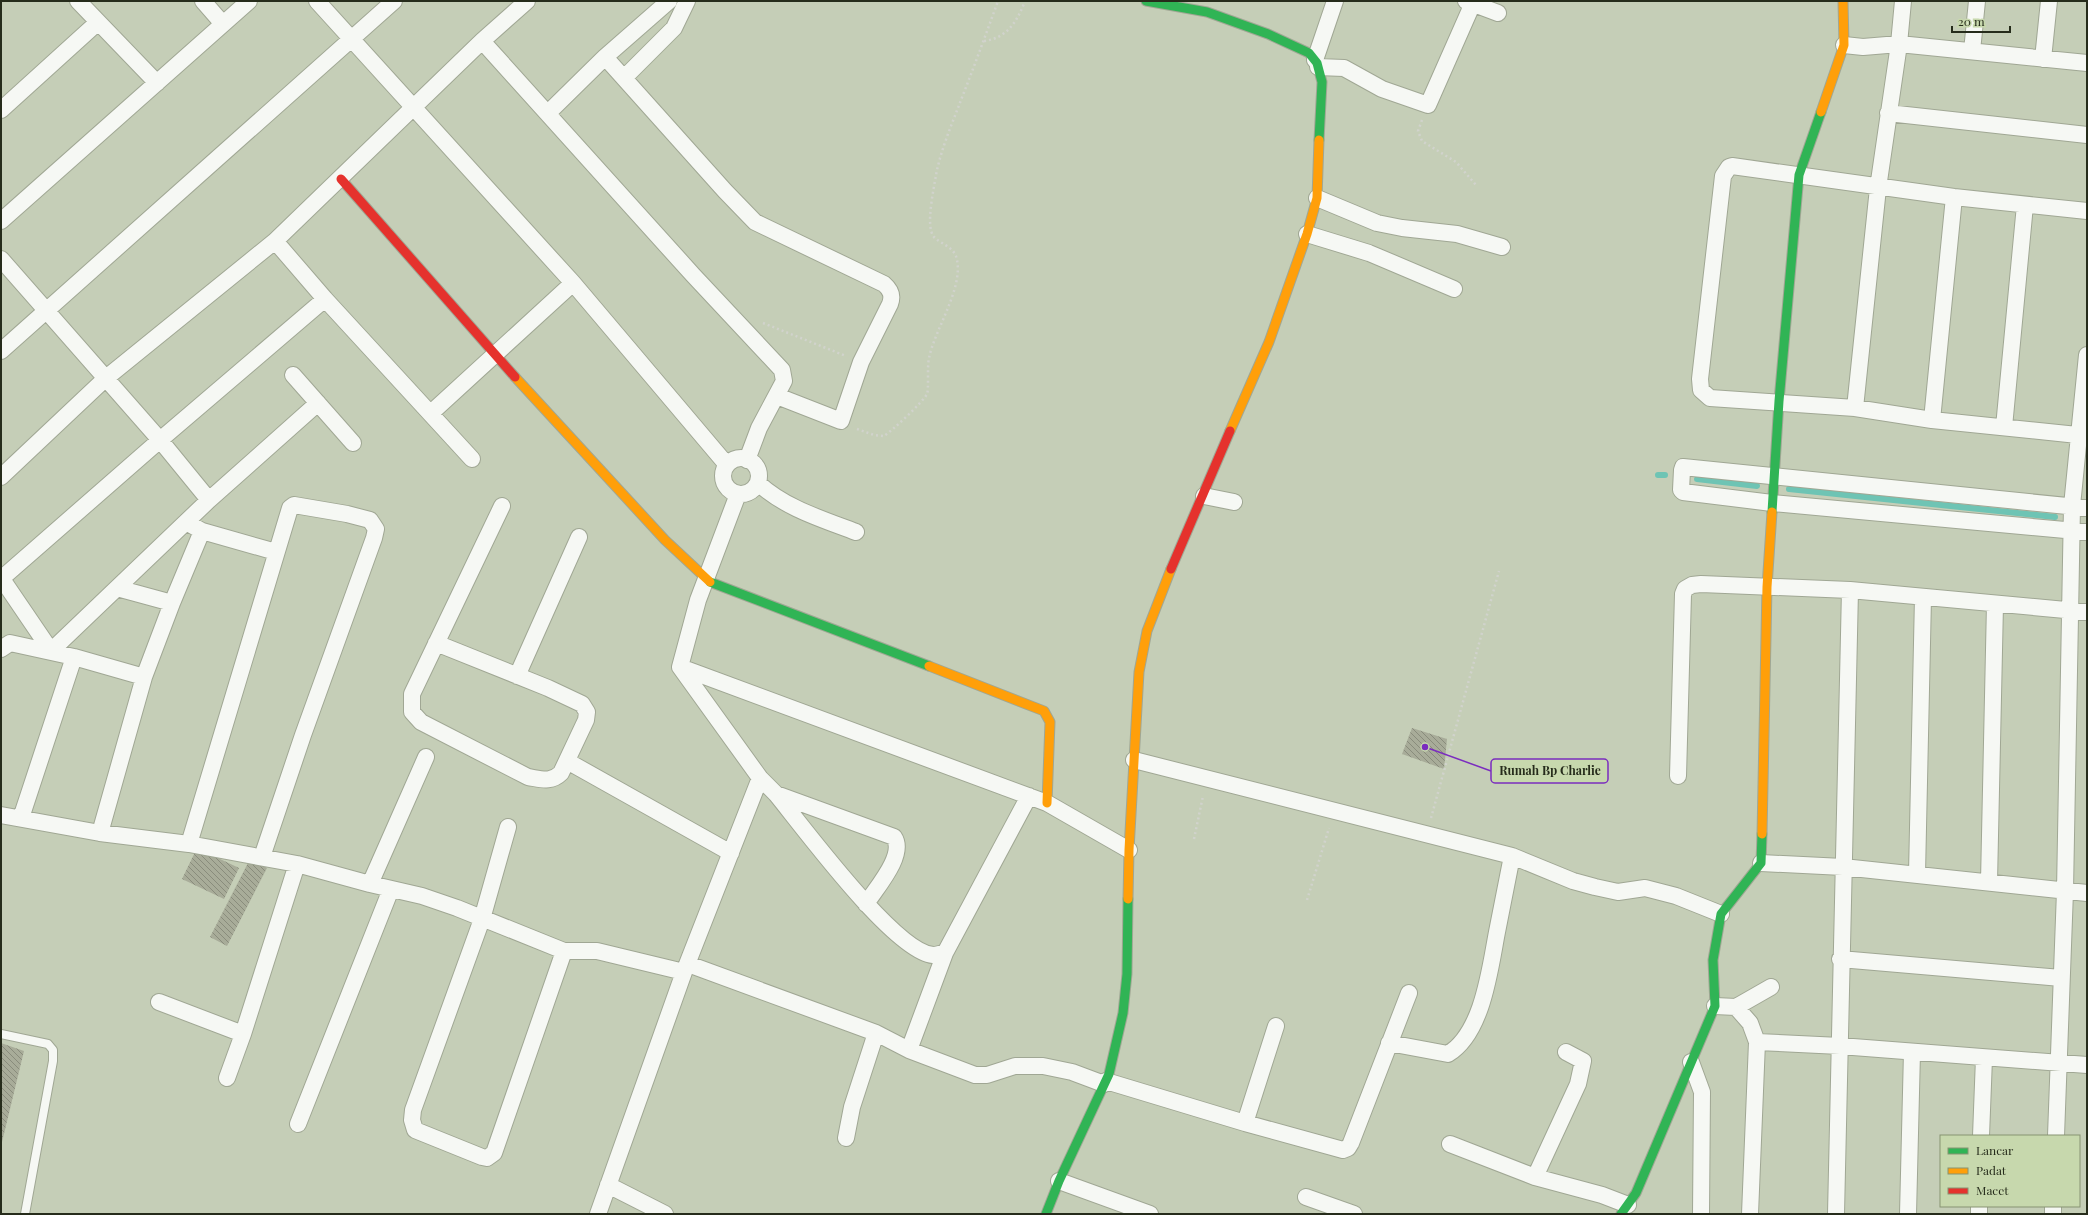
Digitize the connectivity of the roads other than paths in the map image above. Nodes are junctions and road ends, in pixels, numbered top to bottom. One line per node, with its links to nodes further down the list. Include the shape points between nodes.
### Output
1 (78, 1): 18 (street)
2 (203, 1): 19 (street)
3 (249, 1): 19 (street)
4 (316, 1): 20 (street)
5 (394, 1): 20 (street)
6 (527, 1): 21 (street)
7 (669, 1): 25 (street)
8 (687, 1): 29 (street, via 674,28)
9 (1146, 1): 16 (street)
10 (1335, 1): 28 (street)
11 (1843, 1): 23 (street)
12 (1903, 1): 22 (street)
13 (1977, 1): 24 (street)
14 (2049, 1): 26 (street)
15 (1470, 2): 17 (street); 28 (street, via 1428,105 1382,88 1344,68)
16 (1210, 6): 28 (street, via 1309,53)
17 (1498, 13)
18 (97, 23): 30 (street); 32 (street)
19 (223, 24): 30 (street)
20 (352, 39): 31 (street); 51 (street)
21 (482, 41): 31 (street); 33 (street)
22 (1899, 44): 23 (street, via 1863,47); 24 (street); 34 (street)
23 (1844, 45): 36 (street)
24 (1972, 51): 26 (street)
25 (605, 57): 29 (street); 33 (street)
26 (2043, 59): 27 (street)
27 (2087, 63)
28 (1317, 64): 39 (street, via 1322,82)
29 (625, 77): 57 (street, via 720,186 756,222 887,286 892,295 861,362 841,421)
30 (157, 83): 43 (street)
31 (414, 108): 37 (street); 48 (street)
32 (1, 110)
33 (548, 113): 57 (street, via 693,275 774,360 784,375)
34 (1888, 113): 35 (street); 38 (street)
35 (2087, 136)
36 (1799, 175): 38 (street); 58 (street); 58 (street, via 1734,166 1724,172 1700,379 1701,390 1708,397)
37 (341, 179): 45 (street); 53 (street)
38 (1878, 188): 40 (street); 60 (street)
39 (1317, 198): 44 (street); 46 (street, via 1377,223 1465,236)
40 (1954, 198): 41 (street); 62 (street)
41 (2025, 205): 42 (street); 63 (street)
42 (2087, 211)
43 (1, 221)
44 (1307, 234): 49 (street, via 1369,253); 74 (street, via 1269,342)
45 (275, 241): 50 (street); 56 (street)
46 (1502, 247)
47 (1, 259): 51 (street)
48 (573, 283): 53 (street); 69 (street)
49 (1454, 289)
50 (325, 299): 61 (street); 65 (street)
51 (46, 310): 52 (street); 56 (street)
52 (1, 351)
53 (495, 355): 61 (street); 88 (street, via 665,540)
54 (2087, 355): 64 (street)
55 (293, 376): 59 (street)
56 (106, 378): 65 (street); 71 (street)
57 (777, 396): 68 (street, via 759,428)
58 (1779, 401): 60 (street); 70 (street)
59 (318, 403): 66 (street); 75 (street)
60 (1855, 408): 62 (street)
61 (430, 413): 67 (street)
62 (1932, 420): 63 (street)
63 (2004, 427): 64 (street)
64 (2083, 435): 79 (street)
65 (160, 440): 75 (street); 87 (street)
66 (353, 443)
67 (472, 459)
68 (747, 460): 69 (street, via 738,459); 72 (street, via 755,465 758,471)
69 (727, 465): 73 (street, via 725,483 730,490)
70 (1774, 476): 77 (street); 77 (street, via 1683,467 1682,470 1683,492); 79 (street)
71 (1, 477)
72 (758, 483): 73 (street, via 750,492); 83 (street, via 772,496 803,512)
73 (738, 494): 88 (street)
74 (1204, 496): 76 (street); 105 (street, via 1161,591 1147,631 1139,672)
75 (209, 500): 80 (street)
76 (1234, 502)
77 (1772, 503): 82 (street); 89 (street)
78 (502, 506): 97 (street)
79 (2079, 507): 82 (street)
80 (186, 522): 81 (street); 90 (street)
81 (202, 531): 86 (street); 93 (street)
82 (2071, 531): 84 (street); 95 (street)
83 (856, 532)
84 (2087, 532)
85 (579, 536): 102 (street)
86 (276, 552): 116 (street); 120 (street, via 288,512 294,505 347,514 370,520 375,526 374,538)
87 (1, 579): 99 (street)
88 (707, 581): 101 (street, via 698,600); 111 (street, via 1044,711 1050,722)
89 (1767, 587): 91 (street); 107 (street, via 1696,585 1687,587 1684,591); 121 (street)
90 (117, 588): 93 (street); 99 (street)
91 (1850, 590): 92 (street); 123 (street)
92 (1923, 597): 94 (street); 124 (street)
93 (172, 603): 103 (street)
94 (1995, 604): 95 (street); 125 (street)
95 (2071, 610): 96 (street); 128 (street)
96 (2087, 612)
97 (436, 643): 102 (street); 106 (street, via 412,694 412,712 420,722 528,777 555,779)
98 (1, 649): 99 (street, via 10,643)
99 (51, 651): 100 (street)
100 (74, 657): 103 (street); 113 (street)
101 (680, 667): 108 (street); 110 (street)
102 (517, 676): 106 (street, via 582,704 587,712 586,720)
103 (144, 677): 115 (street)
104 (426, 757): 126 (street)
105 (1134, 760): 117 (street); 119 (street)
106 (567, 761): 118 (street)
107 (1678, 776)
108 (760, 778): 109 (street); 118 (street)
109 (776, 794): 130 (street); 130 (street, via 894,837 898,847 893,864)
110 (1029, 796): 111 (street); 134 (street)
111 (1047, 803): 117 (street)
112 (1, 815): 113 (street)
113 (22, 818): 115 (street)
114 (508, 827): 132 (street)
115 (100, 833): 116 (street)
116 (189, 844): 120 (street)
117 (1129, 850): 158 (street, via 1125,998 1119,1032)
118 (731, 853): 136 (street)
119 (1512, 856): 131 (street, via 1573,881 1618,892 1645,888 1676,896); 148 (street, via 1486,989 1466,1036 1456,1049 1448,1054)
120 (262, 857): 122 (street)
121 (1761, 863): 123 (street); 131 (street)
122 (298, 864): 126 (street); 146 (street)
123 (1843, 867): 124 (street); 135 (street)
124 (1917, 874): 125 (street)
125 (1989, 882): 128 (street)
126 (370, 884): 127 (street)
127 (390, 888): 132 (street, via 422,896); 160 (street)
128 (2065, 891): 129 (street); 137 (street)
129 (2087, 893)
130 (866, 904): 134 (street, via 914,947 934,955)
131 (1721, 914): 141 (street, via 1713,960)
132 (482, 919): 133 (street); 133 (street, via 412,1120 415,1130 482,1157 487,1158 494,1153)
133 (564, 951): 136 (street, via 597,951)
134 (945, 953): 150 (street)
135 (1840, 959): 137 (street); 149 (street)
136 (686, 968): 144 (street); 167 (street)
137 (2062, 978): 155 (street)
138 (1771, 987): 142 (street)
139 (1409, 993): 148 (street)
140 (159, 1002): 146 (street)
141 (1715, 1006): 142 (street); 154 (street)
142 (1736, 1007): 147 (street, via 1750,1023)
143 (1276, 1026): 159 (street)
144 (876, 1033): 150 (street); 163 (street, via 852,1107)
145 (1, 1034): 170 (lane, via 48,1044 53,1050)
146 (243, 1034): 157 (street)
147 (1757, 1042): 149 (street); 177 (street)
148 (1389, 1043): 159 (street, via 1348,1148 1343,1150)
149 (1840, 1046): 152 (street); 178 (street)
150 (909, 1050): 158 (street, via 975,1076 1015,1066 1043,1066)
151 (1566, 1052): 165 (street, via 1583,1061 1578,1084)
152 (1912, 1052): 153 (street); 179 (street)
153 (1984, 1058): 155 (street); 161 (street)
154 (1691, 1062): 169 (street, via 1636,1192); 176 (street, via 1702,1092)
155 (2058, 1062): 156 (street); 162 (street)
156 (2087, 1065)
157 (227, 1078)
158 (1105, 1082): 159 (street); 166 (street)
159 (1245, 1123)
160 (298, 1124)
161 (1981, 1135)
162 (2056, 1135)
163 (846, 1138)
164 (1450, 1144): 165 (street)
165 (1535, 1177): 169 (street, via 1602,1195)
166 (1059, 1181): 173 (street); 174 (street)
167 (608, 1185): 171 (street); 172 (street)
168 (1306, 1197): 175 (street)
169 (1625, 1209)
170 (25, 1214)
171 (598, 1214)
172 (665, 1214)
173 (1046, 1214)
174 (1150, 1214)
175 (1354, 1214)
176 (1701, 1214)
177 (1750, 1214)
178 (1836, 1214)
179 (1908, 1214)

